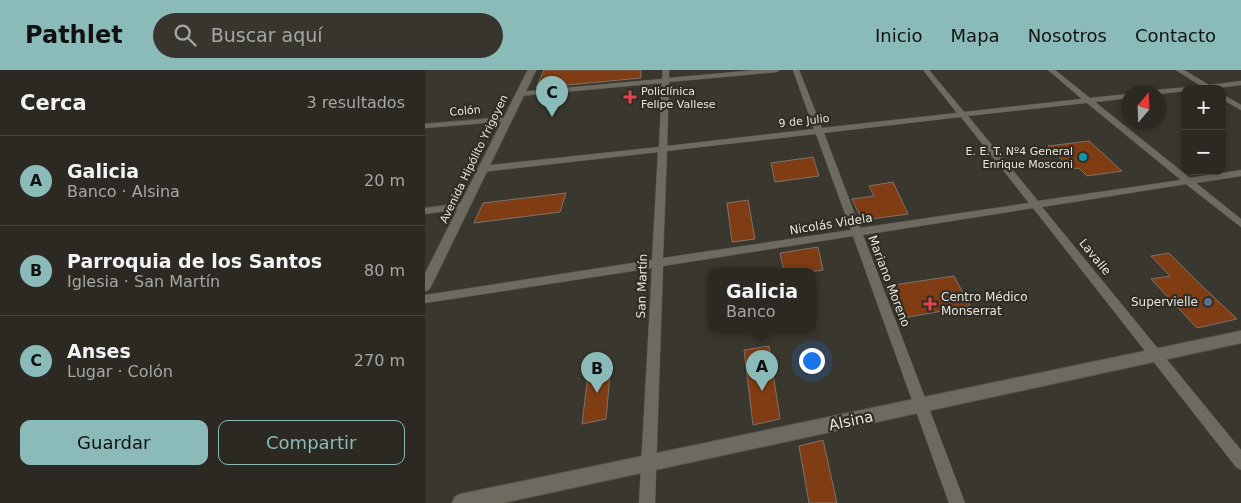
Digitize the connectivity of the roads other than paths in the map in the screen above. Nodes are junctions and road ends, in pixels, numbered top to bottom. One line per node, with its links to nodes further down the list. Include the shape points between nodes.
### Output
1 (532, 70): 13 (street, Avenida Hipólito Yrigoyen)
2 (777, 70): 7 (street)
3 (795, 70): 21 (street, Mariano Moreno)
4 (926, 70): 18 (street, Lavalle)
5 (1051, 70): 16 (street)
6 (1179, 70): 9 (street)
7 (665, 75): 13 (street); 22 (street, San Martín)
8 (1241, 83): 10 (street)
9 (1203, 85)
10 (1226, 85)
11 (1181, 90): 12 (street)
12 (1166, 91)
13 (519, 94): 19 (street, Avenida Hipólito Yrigoyen)
14 (1121, 97): 16 (street, 9 de Julio)
15 (1226, 99): 17 (street)
16 (1087, 100): 18 (street, 9 de Julio); 25 (street)
17 (1241, 108)
18 (963, 115): 21 (street, 9 de Julio); 26 (street, Lavalle)
19 (506, 119): 20 (street, Colón); 23 (street, Avenida Hipólito Yrigoyen)
20 (425, 126)
21 (819, 131): 22 (street, 9 de Julio); 30 (street, Mariano Moreno)
22 (662, 149): 23 (street, 9 de Julio); 31 (street, San Martín)
23 (482, 170): 27 (street, Avenida Hipólito Yrigoyen)
24 (1241, 173): 25 (street, Nicolás Videla)
25 (1188, 181): 26 (street, Nicolás Videla); 29 (street)
26 (1036, 205): 30 (street, Nicolás Videla); 35 (street, Lavalle)
27 (464, 206): 28 (street); 32 (street, Avenida Hipólito Yrigoyen)
28 (425, 211)
29 (1241, 224)
30 (856, 233): 31 (street, Nicolás Videla); 36 (street, Mariano Moreno)
31 (656, 263): 33 (street, Nicolás Videla); 37 (street, San Martín)
32 (425, 286)
33 (425, 299)
34 (1241, 337): 35 (street, Alsina)
35 (1157, 355): 36 (street, Alsina); 38 (street, Lavalle)
36 (922, 406): 37 (street, Alsina); 41 (street, Mariano Moreno)
37 (649, 462): 39 (street, Alsina); 40 (street, San Martín)
38 (1241, 462)
39 (461, 503)
40 (647, 503)
41 (957, 503)

